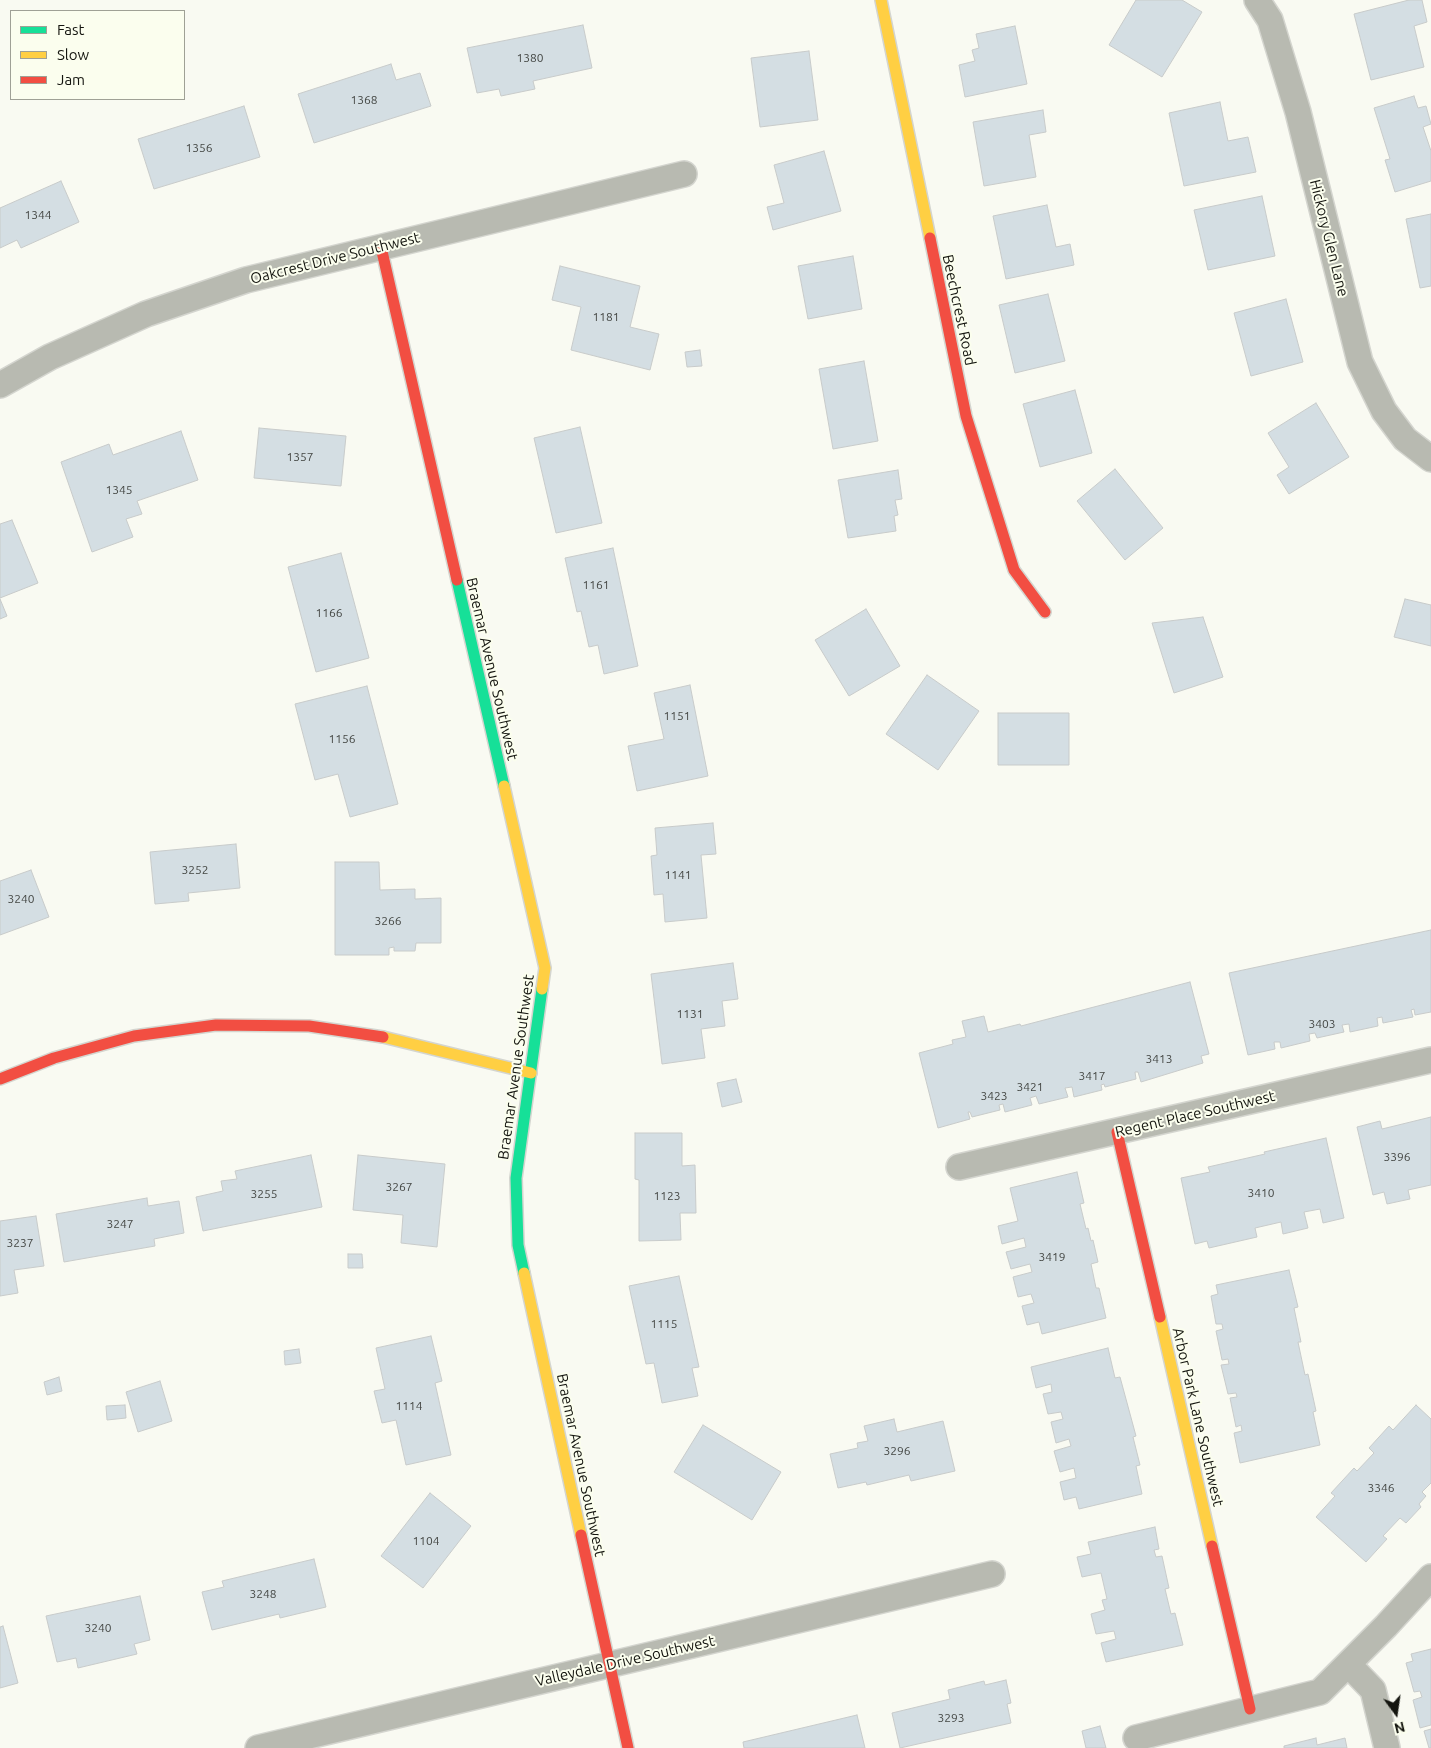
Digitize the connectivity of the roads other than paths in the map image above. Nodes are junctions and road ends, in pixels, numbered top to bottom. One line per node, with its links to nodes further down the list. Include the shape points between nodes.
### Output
1 (881, 0): 7 (street, Beechcrest Road, via 966,416 1014,570)
2 (1257, 0): 6 (street, Hickory Glen Lane, via 1270,20 1298,112 1360,362 1384,411 1405,439)
3 (684, 174): 4 (street, Oakcrest Drive Southwest)
4 (381, 247): 5 (street, Oakcrest Drive Southwest, via 246,280 146,314); 9 (street, Braemar Avenue Southwest, via 545,968)
5 (0, 385)
6 (1431, 459)
7 (1045, 612)
8 (1431, 1060): 11 (street, Regent Place Southwest)
9 (531, 1073): 10 (street, via 381,1036 309,1026 216,1025 134,1036 54,1058); 16 (street, Braemar Avenue Southwest, via 516,1178 518,1245)
10 (0, 1079)
11 (1117, 1132): 12 (street, Regent Place Southwest); 17 (street, Arbor Park Lane Southwest)
12 (959, 1167)
13 (992, 1574): 16 (street, Valleydale Drive Southwest)
14 (1431, 1577): 15 (street)
15 (1348, 1664): 17 (street, via 1320,1692); 21 (street, via 1374,1690)
16 (609, 1665): 19 (street, Valleydale Drive Southwest); 20 (street, Braemar Avenue Southwest)
17 (1250, 1709): 18 (street)
18 (1136, 1738)
19 (258, 1748)
20 (628, 1748)
21 (1387, 1748)

